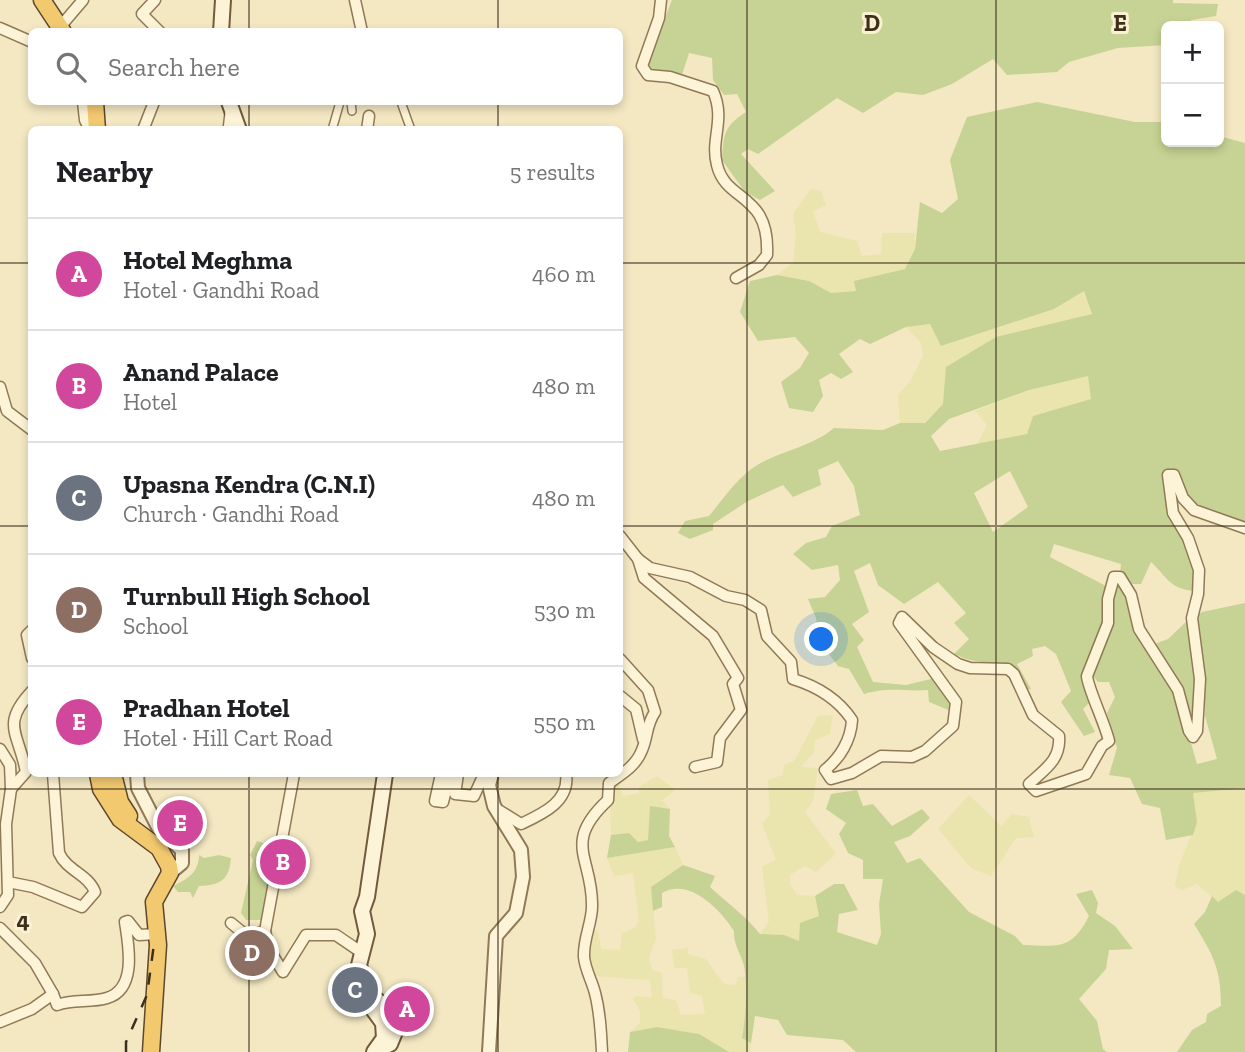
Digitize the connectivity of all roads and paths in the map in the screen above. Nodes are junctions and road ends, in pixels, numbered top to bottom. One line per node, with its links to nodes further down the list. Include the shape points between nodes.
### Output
1 (42, 0): 8 (highway)
2 (83, 0): 9 (street)
3 (155, 0): 10 (street, via 142,14)
4 (223, 0): 11 (main road)
5 (355, 0): 12 (street)
6 (661, 0): 32 (street, via 642,66 648,75 713,91 721,108 717,165 727,184 758,209 764,223 767,255)
7 (0, 28): 13 (street)
8 (60, 28)
9 (62, 28)
10 (156, 28)
11 (221, 28)
12 (361, 28)
13 (28, 40)
14 (83, 105): 24 (street)
15 (95, 105): 25 (highway)
16 (154, 105): 26 (street)
17 (230, 105): 27 (street)
18 (230, 105): 28 (main road)
19 (339, 105): 29 (street)
20 (352, 105): 22 (street)
21 (402, 105): 31 (street)
22 (352, 111)
23 (369, 116): 30 (street)
24 (88, 126)
25 (97, 126)
26 (145, 126)
27 (229, 126)
28 (238, 126)
29 (333, 126)
30 (368, 126)
31 (410, 126)
32 (736, 278)
33 (0, 387): 34 (street, via 7,411)
34 (28, 427)
35 (1245, 528): 37 (street, via 1195,510 1183,498 1178,480 1168,475 1173,513 1199,570 1192,618 1200,679 1197,731 1193,737 1178,690 1139,629 1128,586 1114,577 1108,624 1087,676 1109,741 1086,774 1037,791 1029,784 1056,757 1059,736 1033,715 1014,674 1008,669 958,664 933,648 902,617 900,623 956,702 953,726 912,757 881,756 831,779 825,770 839,759 852,720 829,696 793,679 791,662 767,636 761,610 690,577 664,574)
36 (623, 540): 37 (street)
37 (638, 559): 43 (street, via 644,578 713,636 738,677 733,691 741,710 720,738 718,762)
38 (623, 662): 41 (street, via 648,690 655,712 647,722)
39 (28, 696): 58 (street, via 14,712 12,723 26,772)
40 (623, 698): 41 (street, via 636,709)
41 (644, 743): 44 (street, via 633,766)
42 (0, 749): 58 (street, via 10,765)
43 (695, 767)
44 (623, 773)
45 (53, 777): 62 (street, via 63,862 96,892 82,908 33,887)
46 (99, 777): 60 (highway, via 120,819)
47 (114, 777): 60 (highway, via 124,811 156,838)
48 (137, 777): 61 (street, via 138,789 159,829 181,847 180,866)
49 (293, 777): 66 (street)
50 (385, 777): 68 (main road, via 362,911 367,934)
51 (440, 777): 52 (street, via 435,801 443,802)
52 (449, 777)
53 (458, 777): 54 (street, via 456,794 474,796)
54 (483, 777)
55 (491, 777): 59 (street)
56 (565, 777): 59 (street, via 560,801 521,824)
57 (617, 777): 74 (street, via 609,783 608,800 586,829 581,853 593,905 584,958 596,995)
58 (11, 789): 62 (street, via 6,824)
59 (495, 806): 73 (street, via 521,850 523,877 516,914 496,936)
60 (159, 848): 61 (highway)
61 (170, 873): 67 (highway, via 154,902)
62 (8, 882): 63 (street, via 8,895)
63 (0, 907)
64 (231, 923): 66 (street, via 247,936)
65 (0, 928): 69 (street, via 35,963)
66 (265, 931): 68 (street, via 282,972 306,935 336,935)
67 (158, 934): 69 (street, via 139,935 125,922 131,954 121,988 108,998 57,1005); 71 (highway)
68 (361, 952): 72 (main road, via 360,975 383,1023 384,1038)
69 (53, 994): 70 (street)
70 (0, 1022)
71 (151, 1044)
72 (374, 1052)
73 (489, 1052)
74 (602, 1052)

